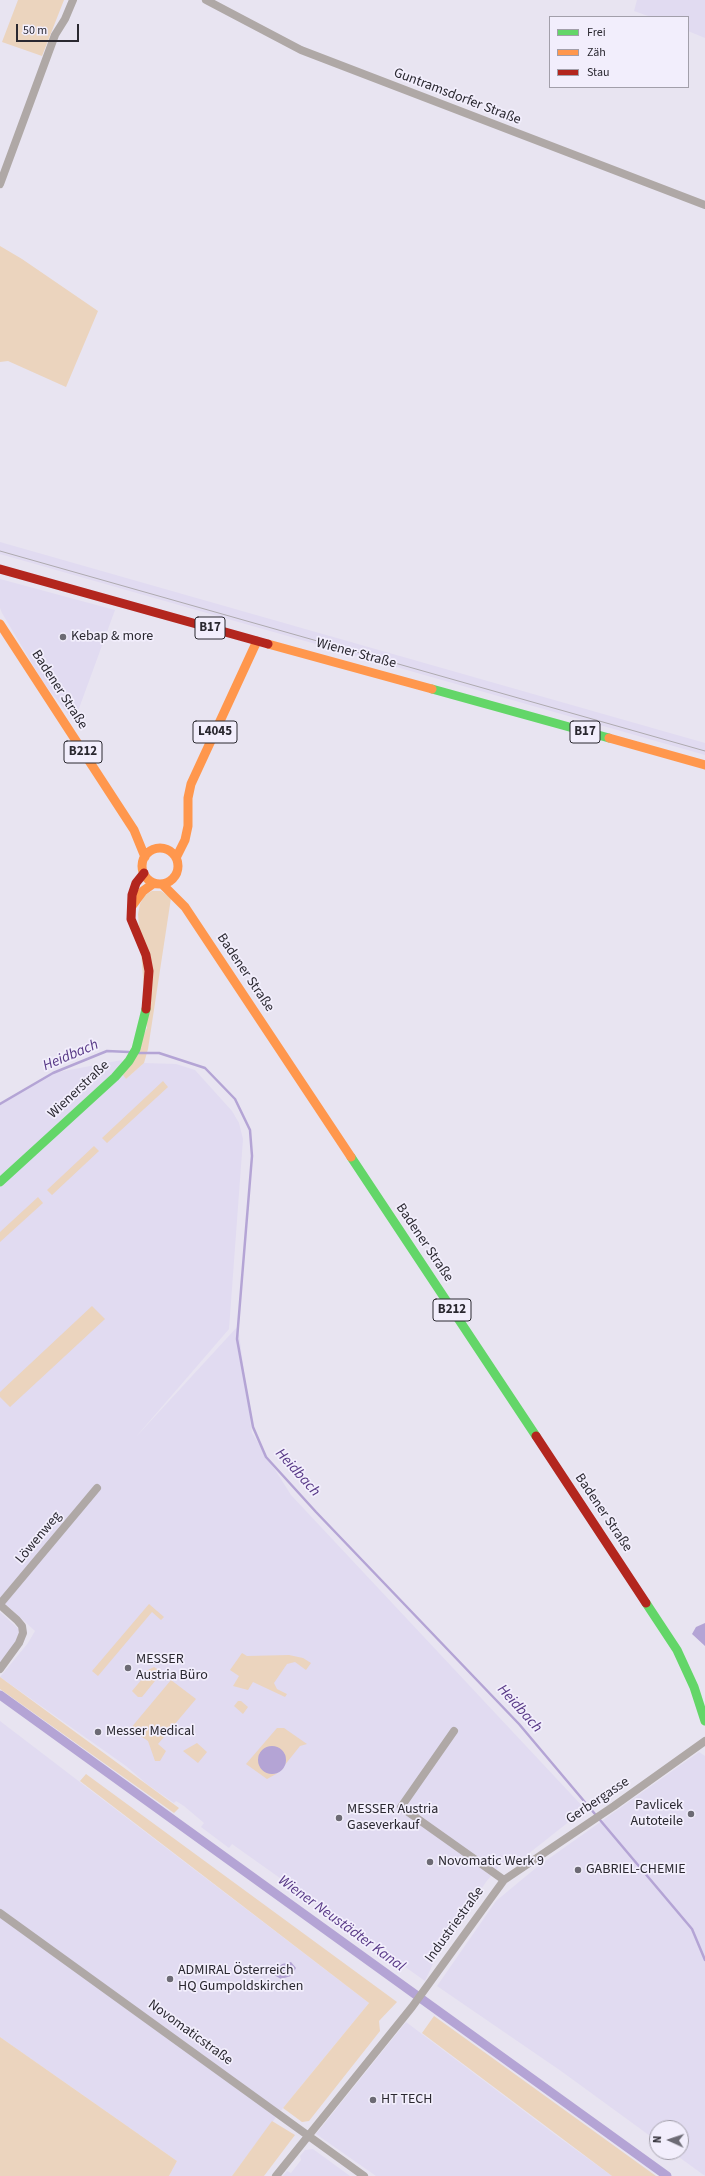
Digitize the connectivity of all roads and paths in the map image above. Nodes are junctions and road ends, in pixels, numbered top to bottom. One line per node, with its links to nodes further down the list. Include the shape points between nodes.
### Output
1 (73, 0): 3 (street, via 55,35)
2 (206, 0): 4 (street, Guntramsdorfer Straße, via 301,50)
3 (0, 184)
4 (705, 205)
5 (0, 569): 7 (main road, Wiener Straße / B17)
6 (0, 624): 10 (main road, Badener Straße / B212)
7 (257, 641): 8 (main road, Wiener Straße / B17); 9 (main road, L4045, via 191,784)
8 (705, 765)
9 (188, 826): 11 (main road); 13 (main road, L4045, via 185,840)
10 (134, 830): 11 (main road, Badener Straße / B212); 12 (main road, Badener Straße / B212)
11 (161, 848): 12 (main road, via 150,851); 13 (main road, B212)
12 (145, 857): 14 (main road, B212, via 142,866)
13 (176, 858): 15 (main road, B212, via 178,870)
14 (144, 873): 16 (main road, B212); 17 (main road, Wienerstraße, via 136,883)
15 (175, 876): 16 (main road, via 169,882); 18 (main road, Badener Straße / B212)
16 (158, 883): 17 (main road, via 143,891); 18 (main road, Badener Straße / B212)
17 (131, 907): 19 (main road, Wienerstraße, via 132,919 149,971 145,1014 136,1049 115,1077)
18 (185, 907): 23 (main road, Badener Straße / B212, via 677,1650 694,1687)
19 (0, 1182)
20 (97, 1488): 21 (street, Löwenweg)
21 (0, 1604): 22 (street, via 22,1626 23,1633 19,1643)
22 (0, 1669)
23 (705, 1721)
24 (454, 1731): 26 (street, Industriestraße, via 401,1807)
25 (705, 1741): 26 (street, Gerbergasse)
26 (504, 1880): 28 (street, Industriestraße, via 414,2004)
27 (0, 1912): 28 (street, Novomaticstraße)
28 (308, 2136): 29 (street, Industriestraße); 30 (street, Novomaticstraße)
29 (276, 2176)
30 (364, 2176)

